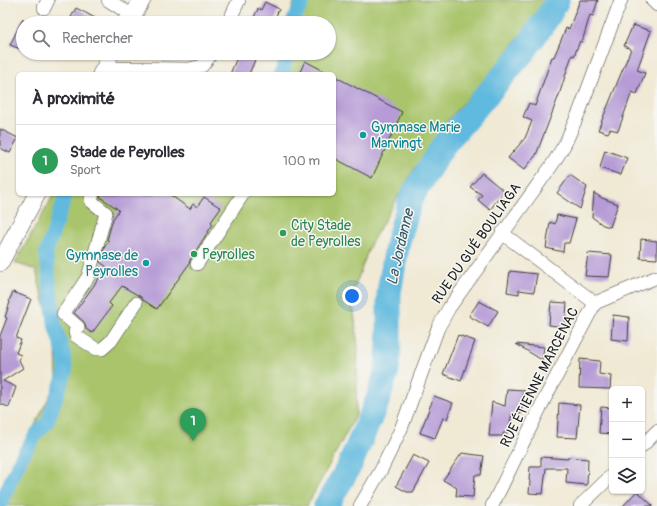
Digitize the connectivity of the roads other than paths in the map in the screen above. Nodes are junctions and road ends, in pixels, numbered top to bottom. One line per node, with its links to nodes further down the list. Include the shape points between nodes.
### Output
1 (108, 0): 7 (street)
2 (142, 0): 8 (main road)
3 (239, 0): 9 (street)
4 (621, 0): 16 (street, RUE DU GUÉ BOULIAGA, via 565,144)
5 (652, 0): 6 (street)
6 (657, 5)
7 (126, 16)
8 (133, 16)
9 (231, 16)
10 (209, 60): 12 (street)
11 (108, 62): 12 (street)
12 (204, 70)
13 (36, 196): 17 (main road)
14 (92, 196): 20 (street, via 91,201 106,213 88,277 63,314 78,327 76,336 102,350 111,341)
15 (242, 196): 18 (street)
16 (502, 233): 21 (street, RUE ÉTIENNE MARCENAC); 25 (street, RUE DU GUÉ BOULIAGA, via 442,319 401,429)
17 (0, 263)
18 (197, 264)
19 (657, 277): 21 (street)
20 (136, 303)
21 (596, 303): 26 (street, RUE ÉTIENNE MARCENAC, via 544,400)
22 (657, 431): 23 (street)
23 (645, 443)
24 (609, 478): 27 (street)
25 (360, 506)
26 (492, 506)
27 (580, 506)

